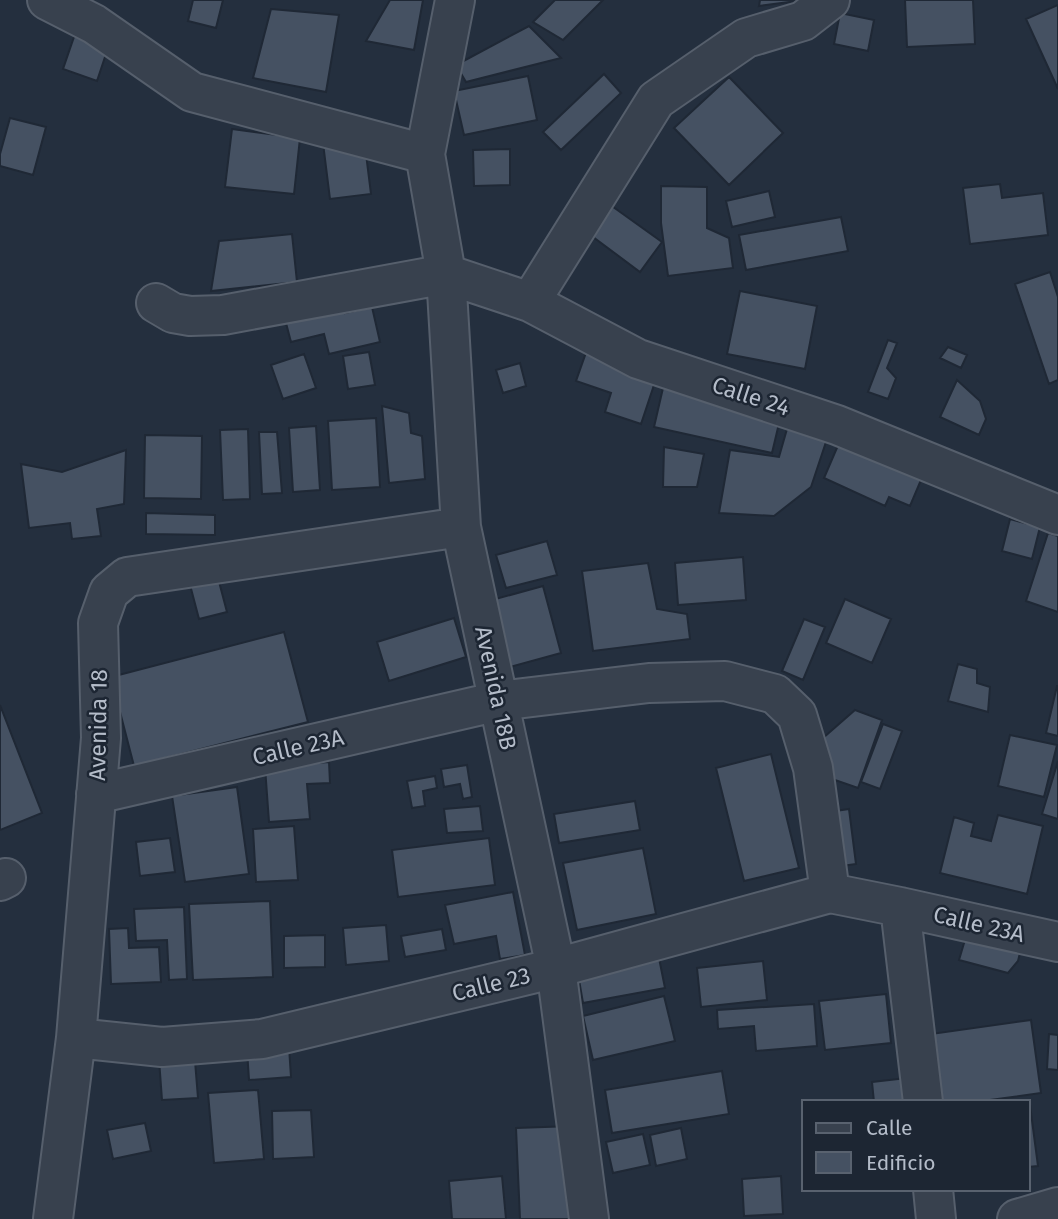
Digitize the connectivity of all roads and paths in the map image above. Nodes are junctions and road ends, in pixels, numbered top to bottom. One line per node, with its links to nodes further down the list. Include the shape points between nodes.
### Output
1 (47, 0): 4 (street, via 94,24 191,92)
2 (455, 0): 4 (street)
3 (830, 0): 6 (street, via 803,21 746,38 656,100)
4 (425, 154): 5 (street, Avenida 18B)
5 (446, 274): 6 (street, Calle 24); 7 (street, via 223,316 173,313); 9 (street, Avenida 18B)
6 (530, 302): 8 (street, Calle 24, via 638,359 837,425)
7 (156, 303)
8 (1058, 515)
9 (461, 527): 10 (street, Avenida 18B); 11 (street, Avenida 18, via 127,577 109,592 98,624 101,738)
10 (499, 701): 11 (street, Calle 23A); 12 (street, via 649,683 725,681 775,694 797,715 813,768); 15 (street, Avenida 18B)
11 (96, 794): 16 (street, Avenida 18)
12 (830, 894): 13 (street, Calle 23); 15 (street, Calle 23)
13 (900, 906): 14 (street, Calle 23A); 17 (street)
14 (1058, 942)
15 (556, 968): 16 (street, Calle 23, via 262,1040 162,1047); 21 (street, Avenida 18B)
16 (76, 1038): 20 (street, Avenida 18)
17 (923, 1100)
18 (933, 1191): 22 (street)
19 (1058, 1207): 23 (street)
20 (53, 1219)
21 (589, 1219)
22 (936, 1219)
23 (1017, 1219)

